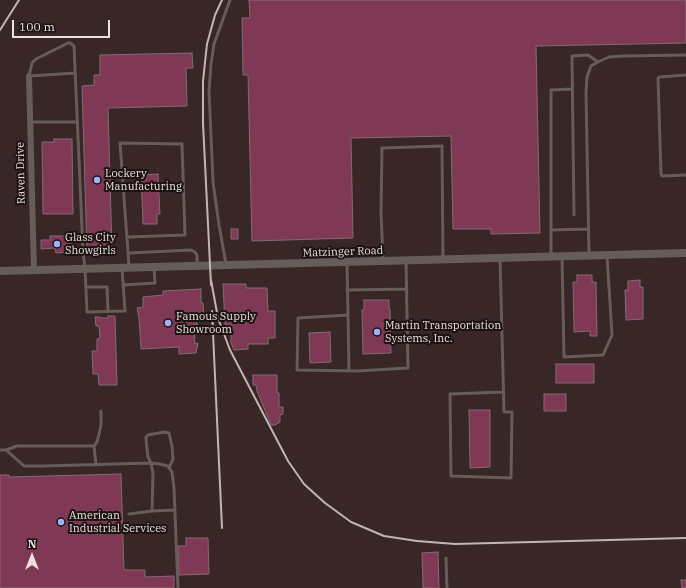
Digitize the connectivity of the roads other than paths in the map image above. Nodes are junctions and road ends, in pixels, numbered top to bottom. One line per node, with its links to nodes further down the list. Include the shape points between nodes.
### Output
1 (230, 0): 27 (lane, via 214,44 209,91 213,182)
2 (686, 55): 3 (lane, via 609,57)
3 (598, 62): 7 (lane, via 588,55 572,56); 12 (lane, via 591,66 586,93)
4 (75, 73): 6 (lane); 6 (lane, via 74,46 70,43 36,59 32,63); 9 (lane)
5 (686, 75): 10 (lane, via 658,78 661,174)
6 (29, 76): 8 (street, Raven Drive)
7 (572, 89): 11 (lane); 13 (lane, via 550,90)
8 (30, 122): 9 (lane); 31 (street, Raven Drive)
9 (77, 122): 30 (lane)
10 (686, 175)
11 (574, 215)
12 (588, 229): 13 (lane); 18 (lane)
13 (551, 230): 19 (lane)
14 (128, 237): 14 (lane, via 120,143 182,144 185,236); 15 (lane)
15 (129, 253): 26 (lane, via 191,250 197,255); 28 (lane)
16 (686, 253): 17 (street, Matzinger Road)
17 (607, 255): 18 (street, Matzinger Road); 20 (lane, via 612,335 604,355 564,357)
18 (589, 256): 20 (street, Matzinger Road)
19 (551, 257): 20 (street, Matzinger Road); 21 (street, Matzinger Road)
20 (562, 257)
21 (500, 258): 22 (street, Matzinger Road); 40 (lane)
22 (443, 260): 23 (lane, via 442,146 382,148); 24 (street, Matzinger Road)
23 (383, 261): 24 (street, Matzinger Road); 25 (street, Matzinger Road)
24 (406, 261): 35 (lane)
25 (346, 263): 27 (street, Matzinger Road); 36 (lane)
26 (197, 266): 27 (street, Matzinger Road); 29 (street, Matzinger Road)
27 (226, 266)
28 (126, 268): 29 (street, Matzinger Road); 30 (street, Matzinger Road); 33 (lane)
29 (154, 268): 33 (lane, via 155,283)
30 (85, 269): 31 (street, Matzinger Road); 34 (lane)
31 (34, 271): 32 (street, Matzinger Road)
32 (0, 272)
33 (123, 285): 37 (lane, via 125,311)
34 (86, 287): 37 (lane, via 87,312); 37 (lane, via 107,287)
35 (407, 289): 36 (lane); 39 (lane, via 408,368)
36 (348, 290): 38 (lane)
37 (108, 312)
38 (348, 315): 39 (lane); 39 (lane, via 298,318 297,370)
39 (349, 371)
40 (503, 392): 40 (lane, via 504,412 512,412 511,478 451,476 450,394)
41 (101, 411): 42 (lane, via 101,425)
42 (94, 446): 44 (lane, via 17,446); 46 (lane)
43 (0, 450): 44 (lane)
44 (6, 450): 46 (lane, via 24,466)
45 (151, 463): 46 (lane); 47 (lane); 47 (lane, via 146,437 169,433 173,459); 49 (lane)
46 (96, 465)
47 (169, 468): 48 (lane, via 172,472)
48 (175, 510): 49 (lane); 52 (lane)
49 (152, 511): 50 (lane)
50 (129, 514)
51 (446, 558): 53 (lane)
52 (178, 588)
53 (447, 588)

